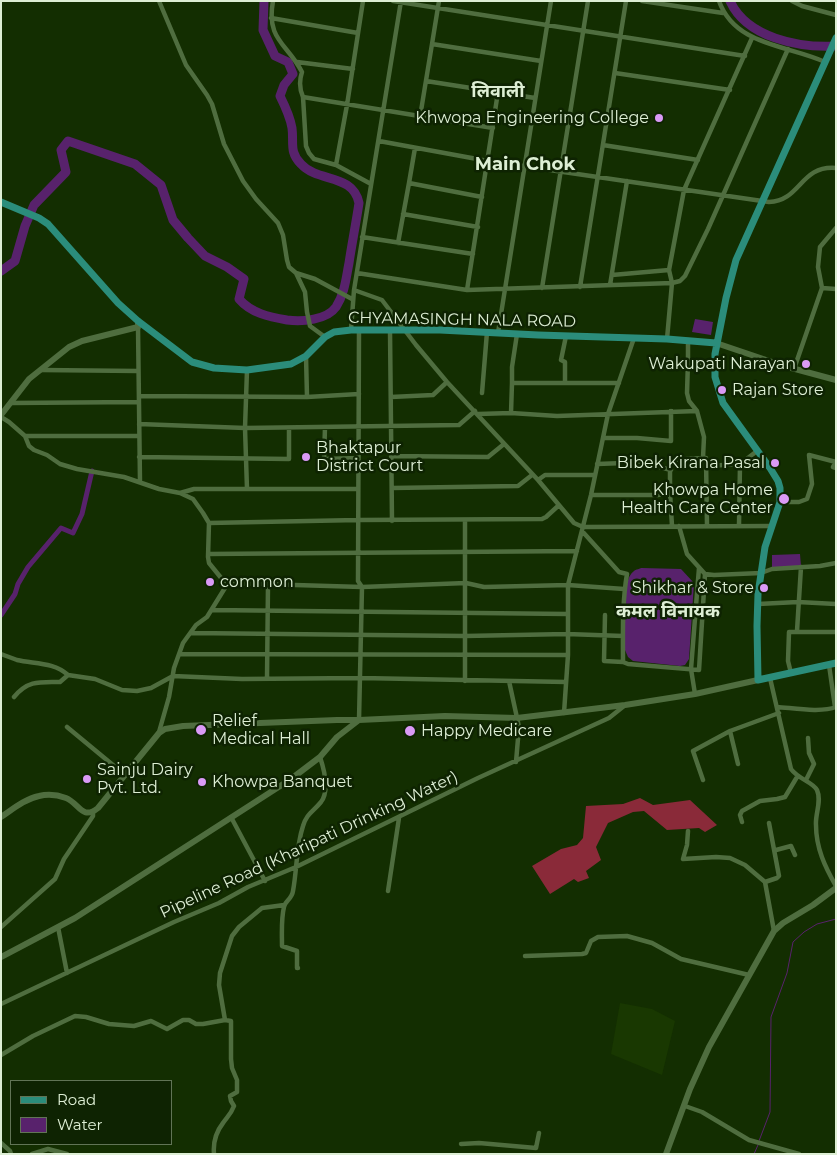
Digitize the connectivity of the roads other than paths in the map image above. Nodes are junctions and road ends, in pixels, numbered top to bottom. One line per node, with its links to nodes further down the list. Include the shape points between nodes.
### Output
1 (160, 1): 66 (street, via 186,65 212,104 224,144 256,199 278,223 286,260)
2 (273, 1): 17 (street)
3 (363, 1): 20 (street)
4 (393, 1): 12 (street)
5 (438, 1): 14 (street)
6 (551, 1): 18 (street)
7 (588, 1): 19 (street)
8 (626, 1): 21 (street)
9 (642, 1): 13 (street)
10 (719, 1): 15 (street)
11 (792, 1): 16 (street)
12 (401, 2): 14 (street); 38 (street)
13 (665, 3): 15 (street)
14 (437, 8): 18 (street); 24 (street)
15 (723, 13): 22 (street)
16 (836, 15)
17 (271, 18): 20 (street); 28 (street, via 276,36)
18 (547, 25): 19 (street); 27 (street)
19 (583, 31): 21 (street); 49 (street)
20 (358, 33): 30 (street)
21 (621, 37): 26 (street); 31 (street)
22 (752, 38): 25 (street); 26 (street)
23 (835, 39): 29 (main road)
24 (432, 44): 27 (street); 32 (street)
25 (788, 49): 29 (street); 55 (street)
26 (745, 56): 33 (street)
27 (541, 61): 36 (street)
28 (297, 62): 30 (street); 35 (street, via 302,72)
29 (825, 62): 57 (main road)
30 (353, 69): 37 (street)
31 (615, 73): 33 (street); 42 (street)
32 (426, 81): 34 (street); 39 (street)
33 (730, 90): 44 (street)
34 (498, 92): 36 (street); 40 (street)
35 (303, 97): 37 (street); 46 (street, via 309,153 314,159)
36 (535, 98): 47 (street)
37 (348, 105): 38 (street); 46 (street)
38 (384, 111): 39 (street); 41 (street)
39 (420, 117): 40 (street)
40 (493, 128): 45 (street)
41 (379, 142): 43 (street); 53 (street)
42 (603, 145): 44 (street); 50 (street)
43 (415, 148): 45 (street); 52 (street)
44 (698, 160): 54 (street)
45 (488, 161): 47 (street); 56 (street)
46 (336, 165): 53 (street)
47 (524, 165): 49 (street); 75 (street)
48 (836, 168): 57 (street, via 823,168 810,174 783,200)
49 (562, 171): 50 (street); 72 (street)
50 (598, 177): 51 (street); 71 (street)
51 (626, 181): 54 (street); 68 (street)
52 (409, 183): 56 (street); 59 (street)
53 (371, 184): 62 (street)
54 (684, 190): 55 (street); 65 (street)
55 (722, 195): 57 (street); 69 (street, via 685,276)
56 (482, 197): 60 (street)
57 (762, 201): 91 (main road, via 736,260)
58 (1, 202): 79 (main road, CHYAMASINGH NALA ROAD, via 39,218 53,229)
59 (403, 214): 60 (street); 63 (street)
60 (478, 227): 64 (street)
61 (836, 228): 73 (street, via 820,247 818,267)
62 (362, 237): 63 (street); 67 (street)
63 (398, 243): 64 (street)
64 (474, 254): 77 (street)
65 (669, 270): 68 (street); 69 (street)
66 (296, 273): 78 (street); 87 (street, via 305,292 310,326)
67 (357, 273): 76 (street); 77 (street)
68 (612, 275): 70 (street)
69 (672, 284): 70 (street); 89 (street)
70 (610, 285): 71 (street)
71 (580, 287): 72 (street)
72 (542, 288): 75 (street)
73 (822, 288): 74 (street); 95 (street)
74 (836, 288)
75 (506, 289): 77 (street); 84 (street)
76 (354, 290): 78 (street); 80 (street, via 382,300)
77 (467, 290)
78 (350, 299): 81 (street)
79 (138, 324): 96 (main road, via 69,347); 97 (main road, CHYAMASINGH NALA ROAD, via 192,362 214,368); 98 (street)
80 (404, 329): 82 (main road, CHYAMASINGH NALA ROAD); 83 (main road, CHYAMASINGH NALA ROAD); 100 (street)
81 (355, 330): 82 (main road, CHYAMASINGH NALA ROAD); 87 (main road, CHYAMASINGH NALA ROAD, via 334,332); 105 (street)
82 (390, 330): 109 (street)
83 (487, 332): 84 (main road, CHYAMASINGH NALA ROAD); 104 (street)
84 (498, 333): 85 (main road, CHYAMASINGH NALA ROAD)
85 (517, 334): 86 (main road, CHYAMASINGH NALA ROAD); 101 (street)
86 (566, 336): 88 (main road, CHYAMASINGH NALA ROAD); 102 (street, via 561,360 564,362)
87 (325, 337): 92 (main road, CHYAMASINGH NALA ROAD)
88 (634, 338): 89 (main road, CHYAMASINGH NALA ROAD); 103 (street)
89 (667, 339): 90 (main road, CHYAMASINGH NALA ROAD)
90 (688, 340): 91 (main road, CHYAMASINGH NALA ROAD); 93 (street)
91 (716, 343): 94 (main road); 95 (main road)
92 (306, 356): 97 (main road, CHYAMASINGH NALA ROAD, via 291,364); 108 (street)
93 (688, 361): 94 (street); 112 (street, via 686,393)
94 (714, 365): 128 (main road, via 719,396)
95 (794, 369): 99 (main road)
96 (40, 370): 98 (street); 111 (main road)
97 (247, 370): 106 (street)
98 (138, 371): 107 (street)
99 (836, 380)
100 (447, 382): 109 (street, via 433,395); 113 (street)
101 (512, 383): 102 (street); 115 (street)
102 (565, 383): 103 (street)
103 (619, 383): 116 (street)
104 (482, 393)
105 (358, 394): 108 (street); 121 (street)
106 (246, 395): 107 (street); 108 (street); 122 (street)
107 (139, 396): 110 (street)
108 (307, 397)
109 (391, 397): 119 (street)
110 (139, 402): 111 (street); 118 (street)
111 (11, 403): 117 (main road)
112 (697, 410): 114 (street); 133 (street, via 704,437)
113 (477, 412): 115 (street); 119 (street, via 459,425); 127 (street)
114 (671, 412): 116 (street); 126 (street, via 671,441)
115 (511, 413): 116 (street, via 557,416)
116 (608, 414): 126 (street)
117 (1, 416): 124 (street)
118 (139, 424): 122 (street); 125 (street)
119 (392, 426): 121 (street); 129 (street)
120 (325, 427): 121 (street); 123 (street); 132 (street, via 324,459)
121 (358, 427): 132 (street)
122 (245, 428): 123 (street); 131 (street)
123 (289, 428): 131 (street, via 289,459)
124 (25, 436): 125 (street); 142 (street, via 29,446 60,464)
125 (139, 436): 130 (street)
126 (604, 438): 134 (street)
127 (504, 444): 129 (street, via 488,457); 139 (street)
128 (756, 451): 135 (street); 149 (main road, via 778,481)
129 (391, 456): 143 (street)
130 (139, 457): 131 (street); 142 (street)
131 (245, 458): 144 (street)
132 (358, 458): 145 (street)
133 (703, 458): 136 (street, via 706,458); 138 (street, via 670,460)
134 (597, 464): 138 (street, via 632,460); 140 (street)
135 (740, 464): 136 (street); 158 (street)
136 (707, 466): 157 (street)
137 (836, 468): 149 (street, via 833,467 836,462 809,456 812,484 807,499)
138 (671, 470): 147 (street)
139 (532, 475): 141 (street); 143 (street, via 518,486)
140 (595, 475): 141 (street, via 545,475); 148 (street)
141 (538, 480): 150 (street)
142 (140, 482): 146 (street)
143 (392, 488): 153 (street)
144 (247, 489): 145 (street); 146 (street)
145 (358, 489): 151 (street)
146 (180, 492): 154 (street, via 192,499)
147 (670, 493): 148 (street); 155 (street)
148 (591, 495): 160 (street)
149 (780, 502): 159 (main road)
150 (558, 506): 152 (street, via 542,519); 160 (street)
151 (358, 520): 153 (street); 154 (street); 164 (street)
152 (465, 520): 153 (street); 162 (street)
153 (392, 521)
154 (208, 523): 163 (street)
155 (672, 526): 156 (street); 160 (street)
156 (679, 526): 157 (street); 167 (street, via 687,554)
157 (707, 526): 158 (street)
158 (739, 526): 159 (street)
159 (772, 526): 168 (main road)
160 (583, 529): 161 (street); 175 (street, via 619,572 627,574)
161 (577, 551): 162 (street); 172 (street)
162 (466, 552): 164 (street); 170 (street)
163 (208, 554): 164 (street); 171 (street, via 209,563)
164 (358, 554): 174 (street, via 358,581)
165 (836, 563): 166 (street)
166 (801, 567): 168 (street); 176 (street)
167 (698, 568): 169 (street); 202 (street)
168 (761, 573): 169 (street); 177 (main road)
169 (705, 574): 202 (street, via 699,670)
170 (466, 583): 172 (street, via 484,587); 174 (street); 182 (street)
171 (228, 584): 173 (street); 179 (street)
172 (568, 584): 175 (street); 183 (street)
173 (268, 585): 174 (street); 180 (street)
174 (362, 587): 181 (street)
175 (624, 589): 193 (street)
176 (798, 602): 177 (street); 178 (street); 185 (street)
177 (758, 604): 209 (main road)
178 (836, 604)
179 (212, 610): 180 (street); 187 (street)
180 (269, 611): 181 (street); 188 (street)
181 (362, 613): 182 (street); 189 (street)
182 (466, 613): 183 (street); 191 (street)
183 (567, 614): 190 (street)
184 (605, 615): 192 (street)
185 (797, 631): 186 (street); 203 (street, via 789,632)
186 (836, 632)
187 (191, 633): 188 (street); 194 (street)
188 (268, 634): 189 (street); 195 (street)
189 (362, 634): 191 (street); 196 (street)
190 (567, 634): 191 (street); 192 (street); 198 (street)
191 (465, 636): 197 (street)
192 (605, 636): 193 (street); 200 (street, via 604,661)
193 (623, 636): 200 (street)
194 (179, 654): 195 (street); 205 (street)
195 (267, 654): 196 (street); 206 (street)
196 (361, 654): 197 (street); 207 (street)
197 (465, 655): 198 (street); 210 (street)
198 (568, 655): 212 (street)
199 (2, 656): 204 (street, via 62,669)
200 (623, 662): 202 (street)
201 (832, 664): 203 (main road); 217 (street)
202 (691, 669): 213 (street)
203 (791, 673): 208 (main road)
204 (68, 675): 205 (street, via 137,691 151,688); 214 (street, via 60,682 36,681)
205 (173, 676): 206 (street); 224 (street)
206 (267, 678): 207 (street)
207 (361, 678): 210 (street); 221 (street)
208 (770, 678): 209 (main road); 216 (street)
209 (758, 680): 213 (main road)
210 (465, 681): 211 (street)
211 (508, 682): 212 (street); 220 (street)
212 (566, 682): 218 (street)
213 (695, 694): 215 (main road)
214 (14, 698)
215 (625, 705): 218 (main road); 227 (street, Pipeline Road (Kharipati Drinking Water), via 609,718)
216 (777, 707): 217 (street); 219 (street)
217 (836, 707)
218 (564, 713): 220 (main road)
219 (779, 714): 223 (street); 230 (street, via 788,759)
220 (518, 718): 221 (main road, via 445,716); 227 (street)
221 (359, 720): 224 (main road, via 183,726); 226 (main road, via 337,737)
222 (67, 727): 229 (street)
223 (730, 731): 228 (street); 231 (street, via 693,751)
224 (159, 733): 229 (main road)
225 (808, 738): 232 (street, via 814,764)
226 (320, 757): 235 (main road); 242 (street, via 325,790 321,802 305,818)
227 (516, 762): 236 (street, Pipeline Road (Kharipati Drinking Water))
228 (738, 764)
229 (125, 775): 233 (main road)
230 (796, 777): 232 (street); 237 (street, via 784,797 760,801 742,811)
231 (703, 780)
232 (806, 780): 245 (street, via 816,789 819,799 815,823 817,845)
233 (93, 812): 234 (main road, via 84,812 65,798 39,796); 248 (street, via 94,816 54,879)
234 (1, 817)
235 (231, 817): 243 (street); 249 (main road)
236 (399, 818): 242 (street, Pipeline Road (Kharipati Drinking Water)); 246 (street)
237 (742, 822)
238 (769, 823): 240 (street)
239 (688, 831): 244 (street, via 683,859 730,858 745,865)
240 (776, 850): 241 (street, via 791,846); 244 (street, via 779,876)
241 (795, 855)
242 (296, 867): 243 (street, Pipeline Road (Kharipati Drinking Water)); 247 (street, via 292,896)
243 (265, 880): 254 (street, Pipeline Road (Kharipati Drinking Water))
244 (765, 882): 250 (street)
245 (836, 887): 250 (main road)
246 (388, 891)
247 (284, 905): 253 (street, via 282,946 297,951); 257 (street, via 262,908 232,936 220,973)
248 (1, 927)
249 (58, 927): 252 (main road); 254 (street)
250 (774, 931): 255 (main road)
251 (525, 956): 255 (street, via 582,954 598,937 627,936 652,943 681,959)
252 (1, 957)
253 (298, 968)
254 (67, 973): 256 (street, Pipeline Road (Kharipati Drinking Water))
255 (749, 975): 259 (main road, via 709,1047)
256 (1, 1004)
257 (225, 1020): 258 (street, via 203,1024 183,1020 167,1028 151,1021 134,1026 75,1016); 268 (street, via 231,1022 231,1059 237,1092 230,1096 234,1106 213,1144)
258 (1, 1055)
259 (685, 1106): 269 (main road); 270 (street, via 702,1112 749,1140)
260 (539, 1133): 262 (street, via 536,1148)
261 (1, 1143): 265 (street)
262 (461, 1144)
263 (61, 1145): 264 (street)
264 (59, 1150): 266 (street, via 48,1149); 267 (street)
265 (11, 1154)
266 (32, 1154)
267 (67, 1154)
268 (214, 1154)
269 (666, 1154)
270 (799, 1154)

